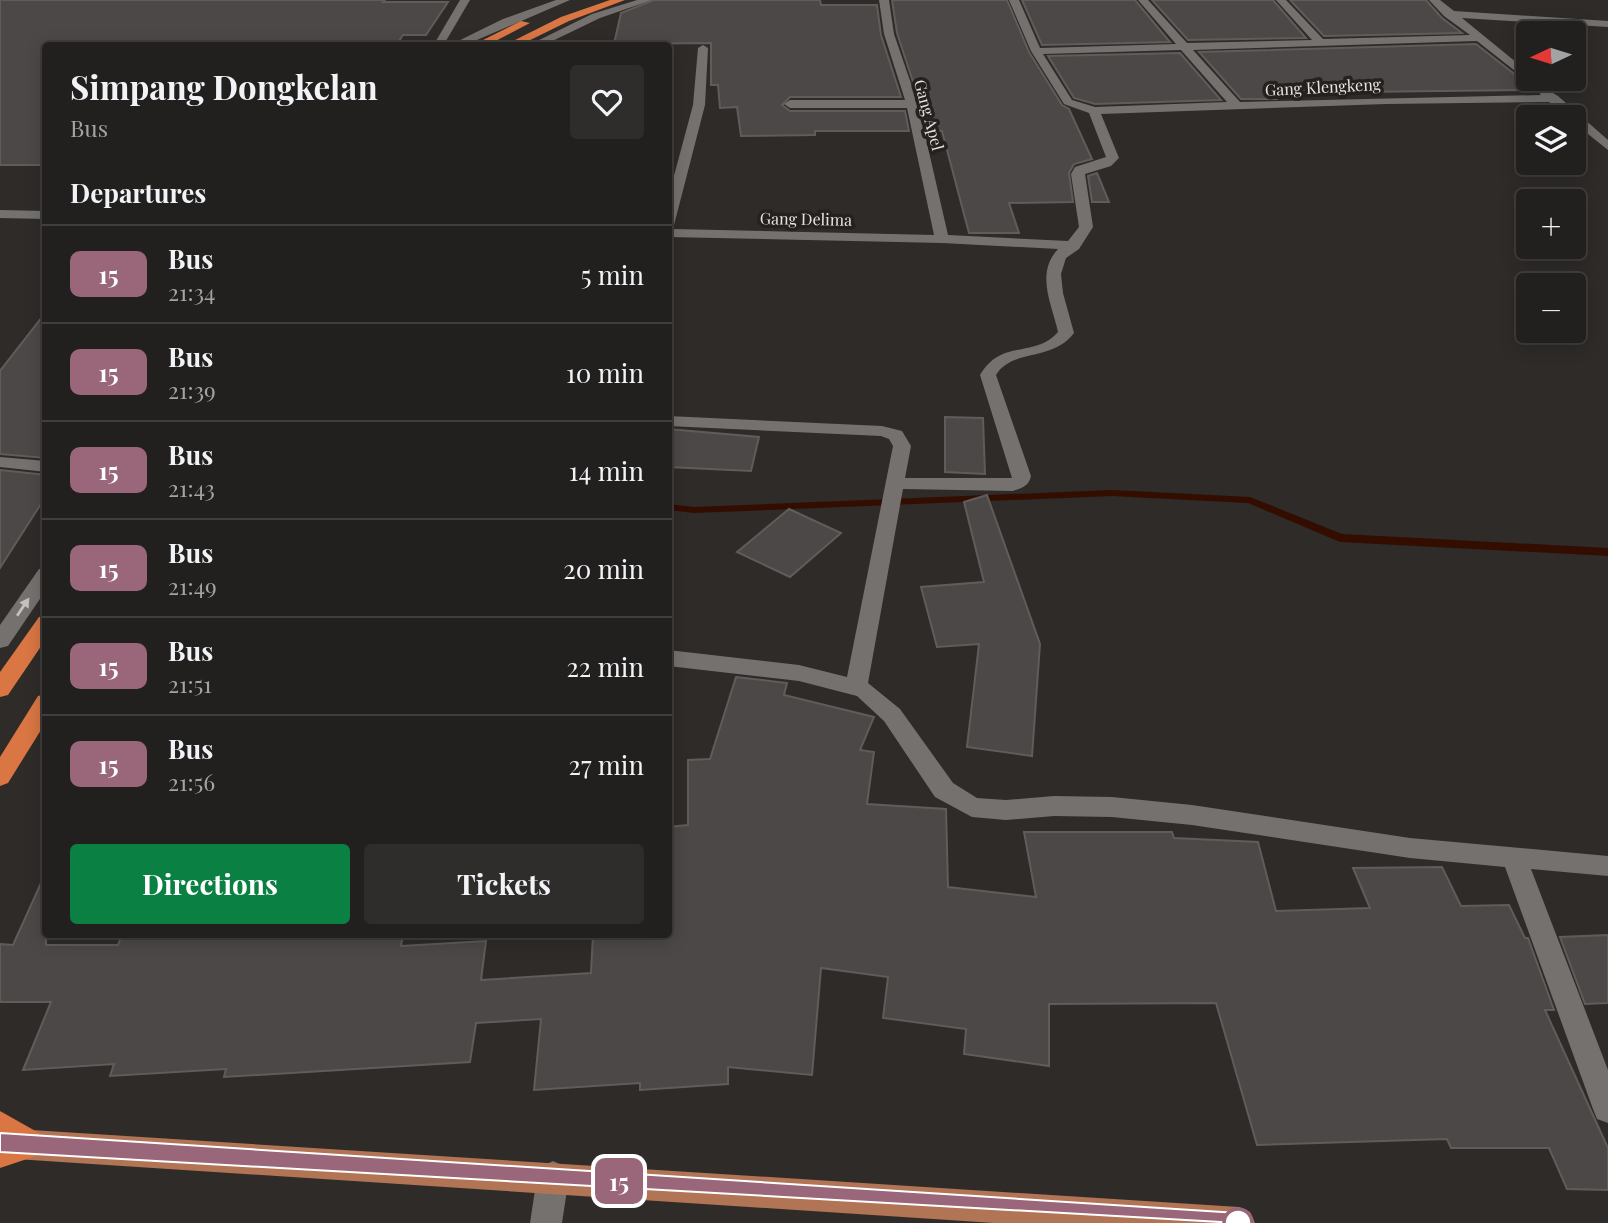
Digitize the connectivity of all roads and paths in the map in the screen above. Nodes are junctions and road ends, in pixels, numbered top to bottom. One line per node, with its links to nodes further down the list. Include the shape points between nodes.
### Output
1 (465, 0): 14 (street)
2 (565, 0): 15 (street)
3 (587, 0): 16 (highway)
4 (620, 0): 17 (highway)
5 (647, 0): 18 (street, via 596,16)
6 (884, 0): 27 (street, Gang Apel, via 888,34)
7 (1014, 0): 22 (street)
8 (1143, 0): 20 (street)
9 (1282, 0): 19 (street)
10 (1434, 0): 11 (street)
11 (1448, 14): 12 (street); 13 (street)
12 (1608, 24)
13 (1477, 38): 19 (street); 23 (street)
14 (438, 42)
15 (462, 42)
16 (484, 42)
17 (516, 42)
18 (541, 42)
19 (1321, 43): 20 (street)
20 (1185, 46): 22 (street); 28 (street)
21 (703, 48): 31 (street, via 699,105)
22 (1035, 51): 29 (street, via 1068,102)
23 (1516, 69)
24 (1543, 91): 25 (street)
25 (1553, 99): 28 (street, Gang Klengkeng); 30 (street)
26 (790, 104): 27 (street)
27 (912, 104): 35 (street, Gang Apel)
28 (1237, 106): 29 (street, Gang Klengkeng)
29 (1094, 111): 36 (street, via 1113,158 1078,174 1086,227)
30 (1608, 146)
31 (672, 210)
32 (0, 214): 33 (street)
33 (42, 215)
34 (672, 233): 35 (street, Gang Delima)
35 (942, 239): 36 (street, Gang Delima)
36 (1067, 251): 40 (street, via 1052,273 1065,326 1063,338 1045,349 1003,357 988,375 1021,481)
37 (672, 421): 40 (street, via 896,435 902,446)
38 (0, 463): 39 (street)
39 (42, 467)
40 (893, 490): 45 (street)
41 (42, 580): 43 (street, one-way to 41)
42 (42, 628): 46 (highway)
43 (0, 641)
44 (672, 658): 45 (street, via 799,673)
45 (856, 686): 49 (street, via 892,715 944,790 972,807 1112,807)
46 (0, 689)
47 (42, 709): 48 (highway)
48 (0, 777)
49 (1514, 858): 50 (street); 51 (street)
50 (1608, 866)
51 (1608, 1109)
52 (0, 1126): 53 (highway)
53 (9, 1147): 54 (main road)
54 (553, 1177): 55 (main road); 56 (street)
55 (1207, 1222): 57 (main road)
56 (546, 1223)
57 (1239, 1223)

